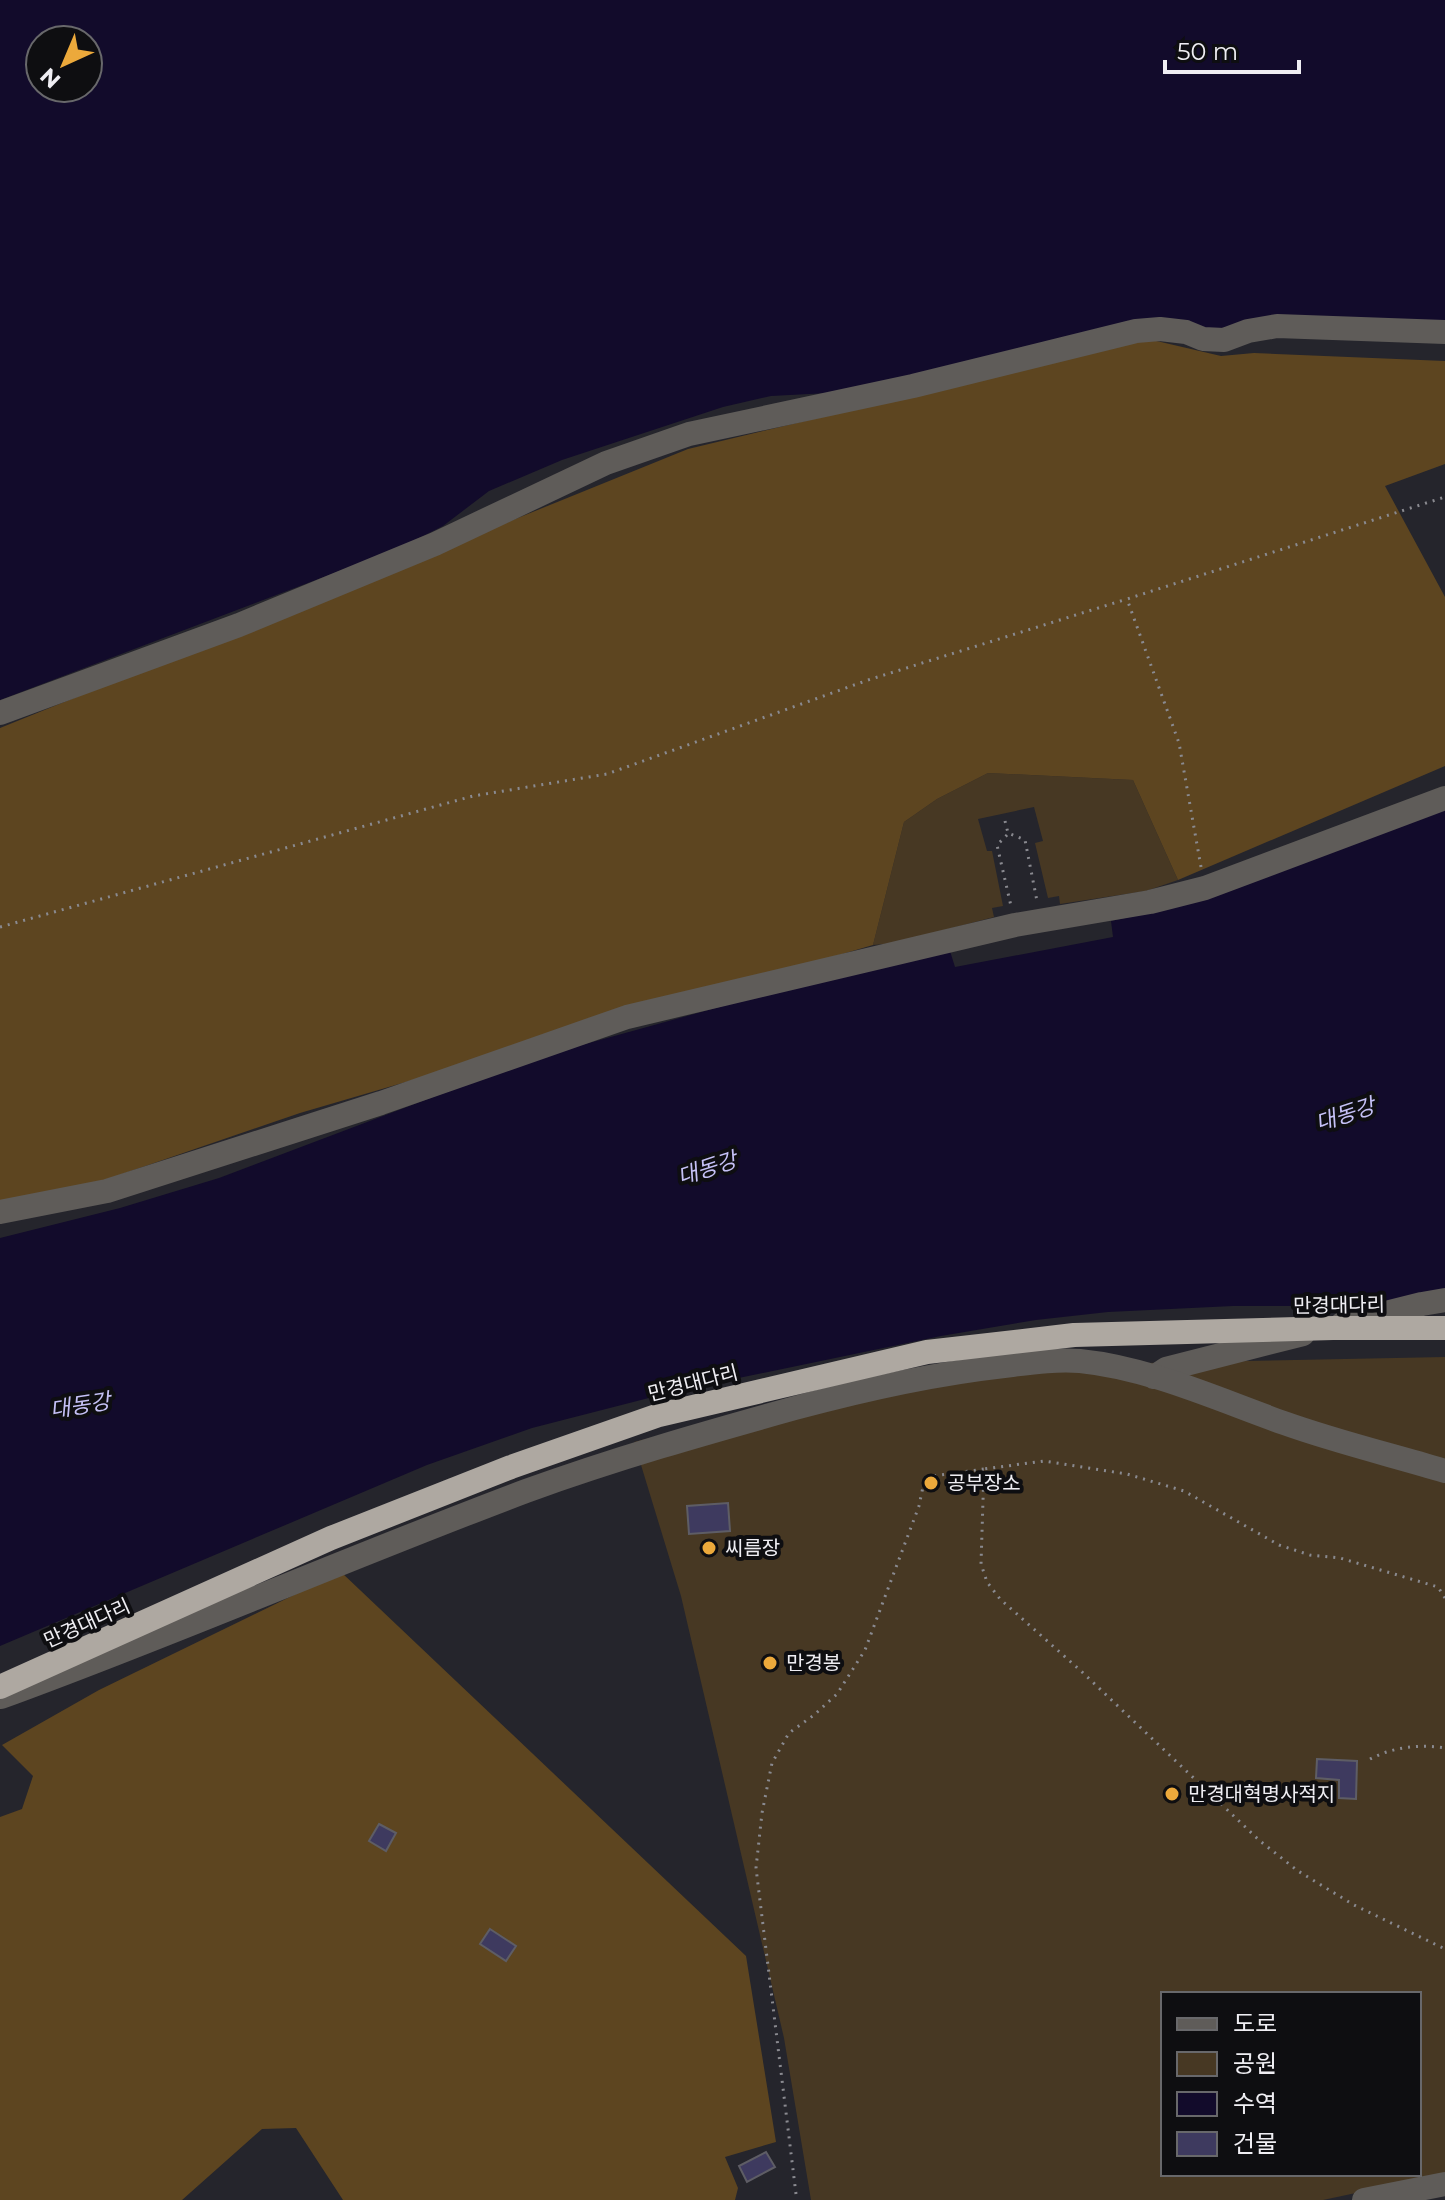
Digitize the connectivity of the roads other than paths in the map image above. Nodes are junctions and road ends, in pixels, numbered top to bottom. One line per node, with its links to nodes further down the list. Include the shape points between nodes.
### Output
1 (1445, 332): 2 (street, via 1277,326 1224,340 1160,329 1136,331 689,434 606,463 435,544 239,625)
2 (0, 713)
3 (1445, 798): 4 (street, via 1205,888 1015,925 627,1017 107,1191)
4 (0, 1212)
5 (1445, 1300): 7 (street, via 1166,1369)
6 (1445, 1328): 9 (highway, 만경대다리, bridge, via 1059,1336 927,1352 659,1415 331,1538)
7 (1154, 1377): 8 (street); 10 (street, via 1079,1361 1037,1362 939,1373 766,1416 529,1490)
8 (1445, 1471)
9 (0, 1687)
10 (0, 1698)
11 (1445, 2184): 12 (street)
12 (1364, 2200)

